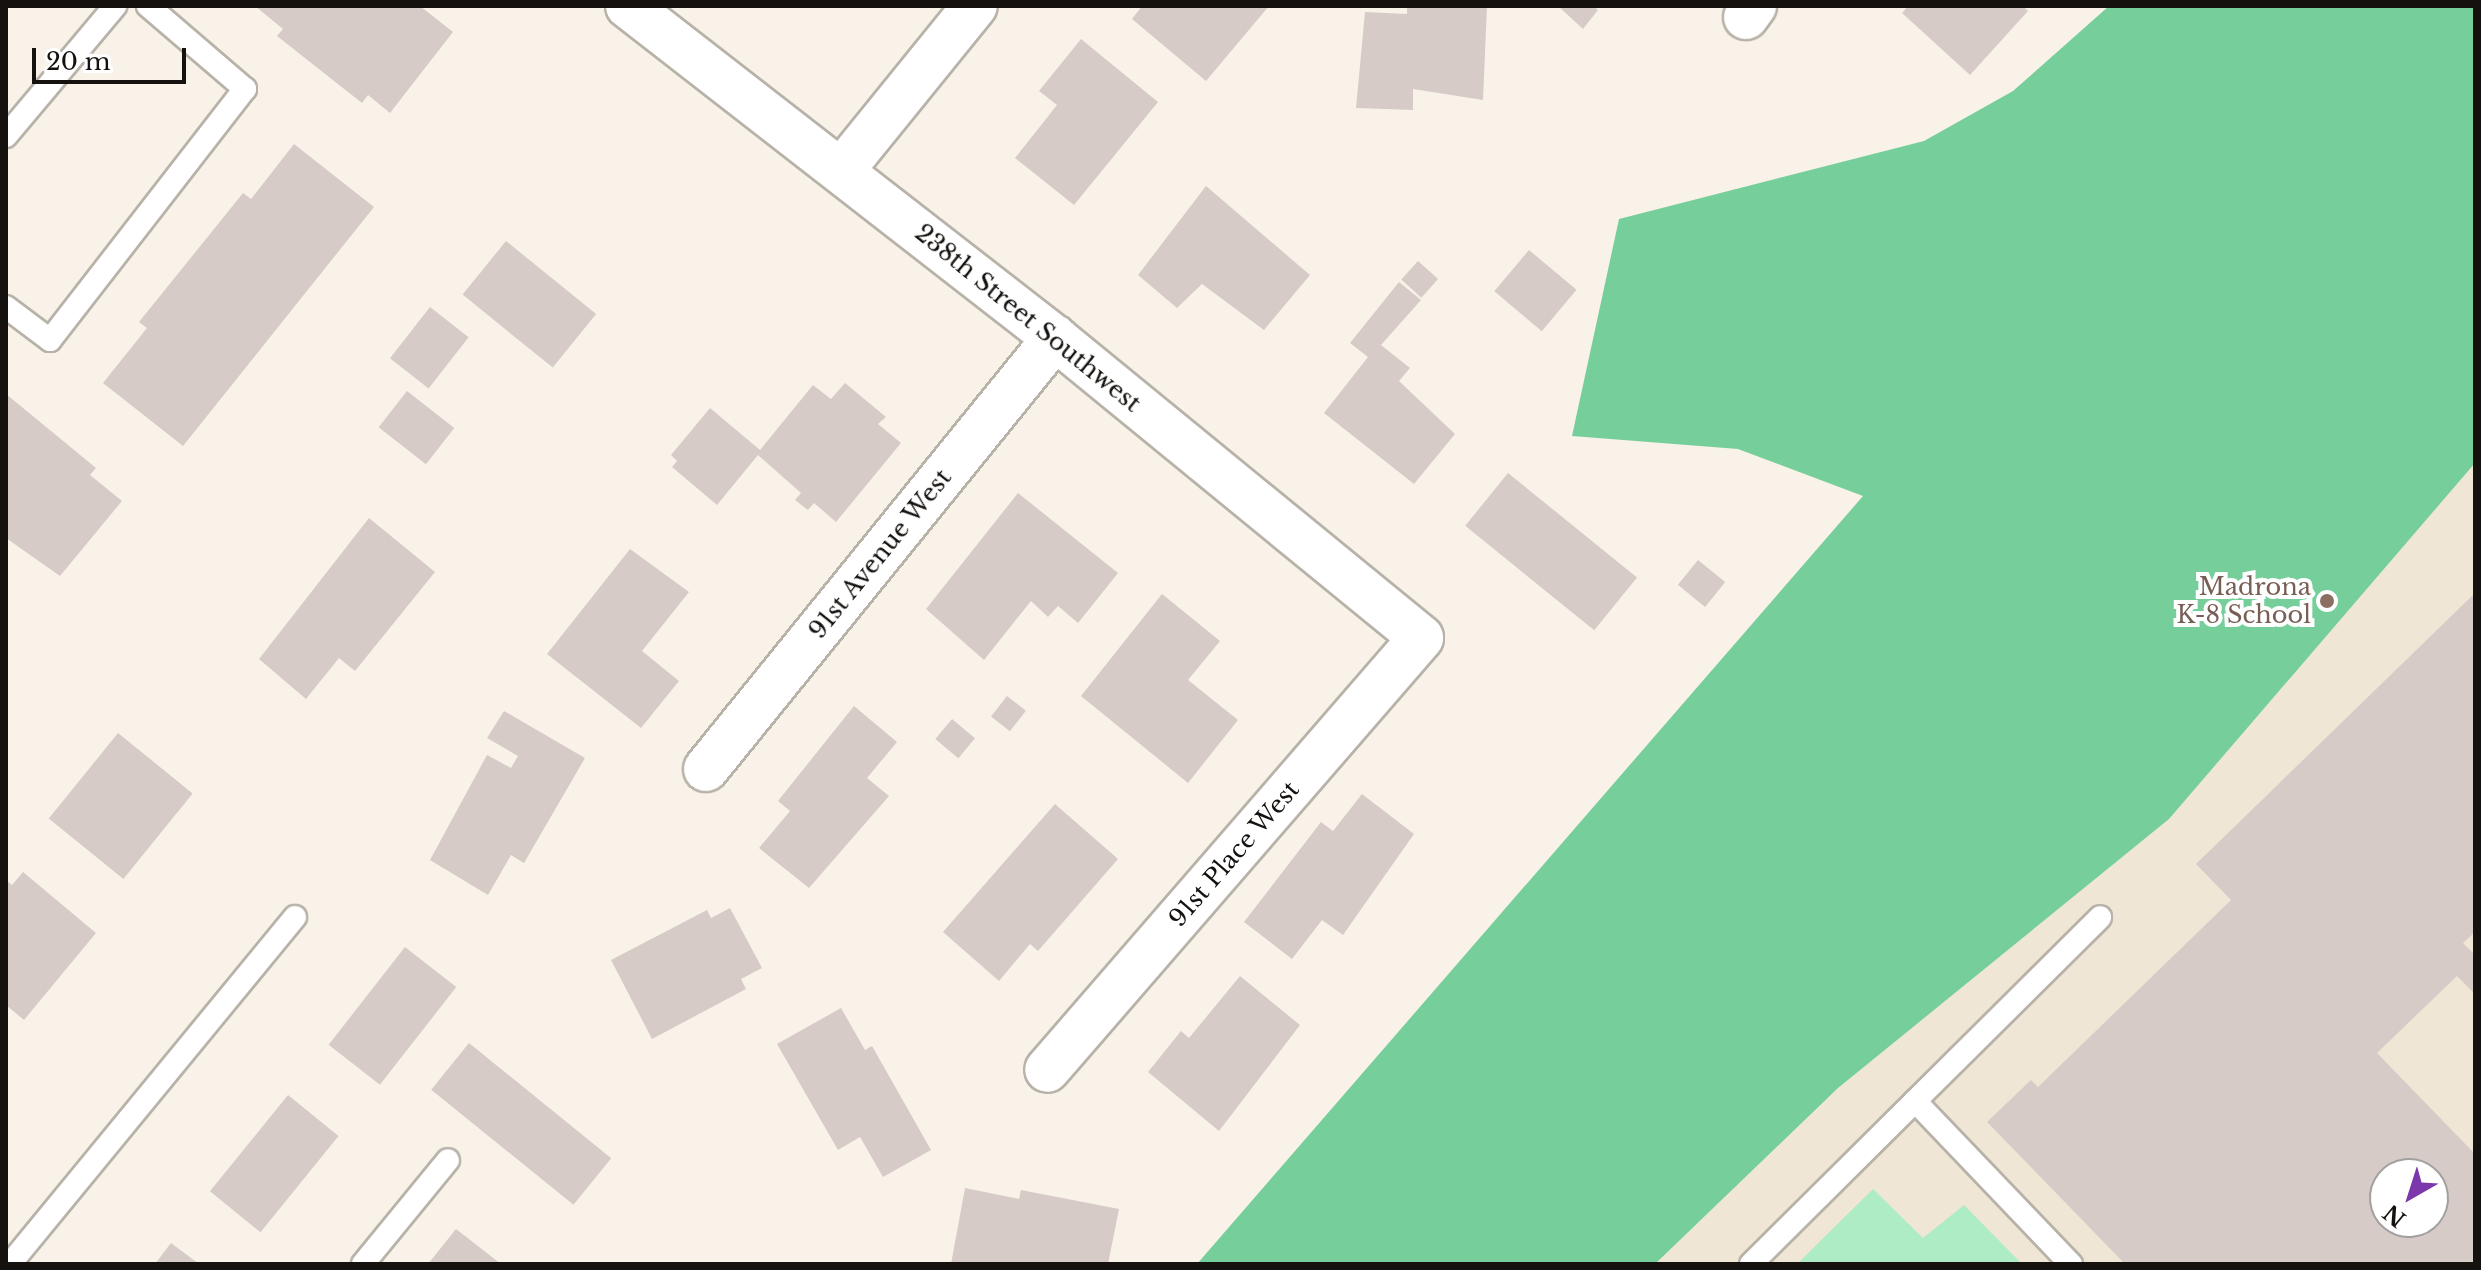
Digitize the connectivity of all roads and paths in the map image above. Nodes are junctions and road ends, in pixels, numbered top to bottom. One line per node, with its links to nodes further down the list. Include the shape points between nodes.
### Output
1 (115, 6): 5 (lane)
2 (148, 6): 7 (lane, via 245,89 50,340)
3 (628, 6): 6 (street, 238th Street Southwest)
4 (975, 6): 6 (street)
5 (6, 136)
6 (842, 170): 8 (street, 238th Street Southwest)
7 (6, 307)
8 (1055, 338): 9 (street, 238th Street Southwest); 10 (street, 91st Avenue West)
9 (1421, 638): 13 (street, 91st Place West)
10 (706, 769)
11 (295, 917): 16 (lane)
12 (2100, 917): 14 (lane)
13 (1047, 1070)
14 (1915, 1101): 18 (lane); 19 (lane)
15 (448, 1160): 17 (lane)
16 (10, 1264)
17 (363, 1264)
18 (1751, 1264)
19 (2071, 1264)

